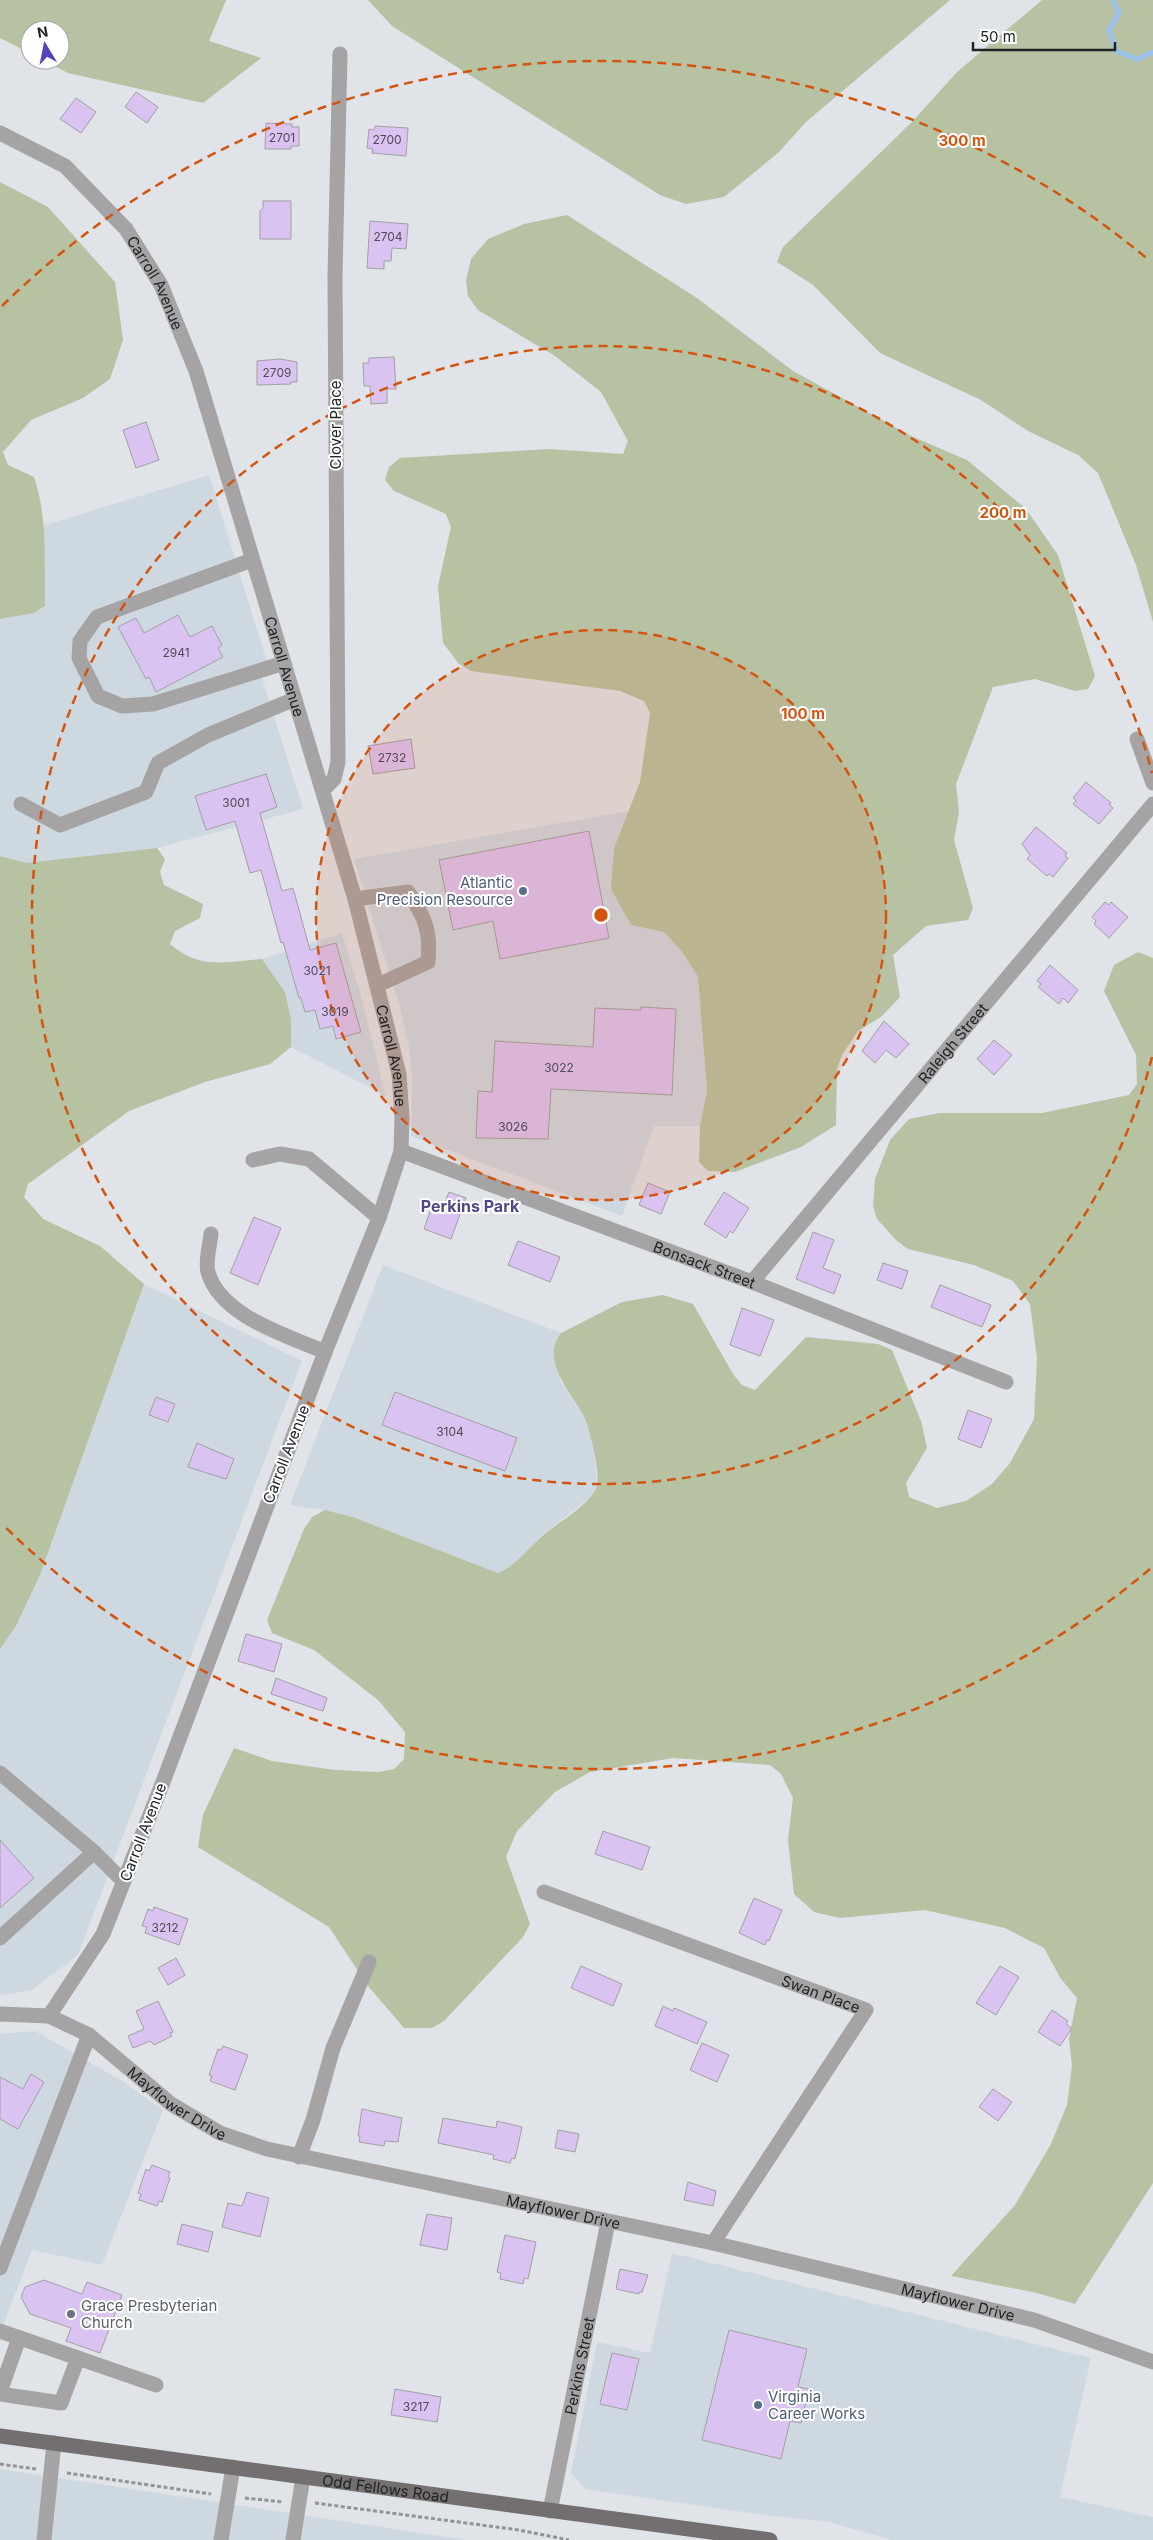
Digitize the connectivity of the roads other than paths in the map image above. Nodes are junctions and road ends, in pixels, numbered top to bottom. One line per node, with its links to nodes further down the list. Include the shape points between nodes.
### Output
1 (340, 54): 8 (street, Clover Place, via 335,276 338,762 334,780)
2 (0, 133): 3 (street, Carroll Avenue, via 65,166 126,229 161,285 196,372)
3 (252, 560): 4 (street, Carroll Avenue); 4 (street, via 97,617 80,641 79,658 98,696 122,706 153,704)
4 (284, 663): 5 (street, Carroll Avenue)
5 (295, 699): 8 (street, Carroll Avenue); 9 (street, via 208,735 158,763 146,792 94,812 60,825)
6 (1137, 739): 7 (street)
7 (1153, 783)
8 (323, 790): 11 (street, Carroll Avenue)
9 (21, 804)
10 (1153, 804): 17 (street, Raleigh Street)
11 (355, 899): 12 (street, Carroll Avenue); 12 (street, via 408,892 425,916 430,945 428,962)
12 (378, 985): 13 (street, Carroll Avenue, via 399,1074)
13 (401, 1151): 15 (street, Carroll Avenue); 17 (street, Bonsack Street)
14 (253, 1160): 15 (street, via 280,1154 309,1159)
15 (378, 1218): 18 (street, Carroll Avenue)
16 (211, 1234): 18 (street, via 208,1271 219,1296 258,1324)
17 (752, 1282): 19 (street, Bonsack Street)
18 (325, 1352): 22 (street, Carroll Avenue)
19 (1006, 1382)
20 (0, 1773): 21 (street)
21 (94, 1852): 22 (street); 24 (street)
22 (124, 1881): 27 (street, Carroll Avenue, via 103,1934)
23 (544, 1892): 31 (street, Swan Place, via 866,2010)
24 (0, 1938)
25 (369, 1962): 29 (street, via 333,2048 316,2111)
26 (0, 2014): 27 (street, Mayflower Drive)
27 (49, 2016): 28 (street, Mayflower Drive)
28 (89, 2035): 29 (street, Mayflower Drive, via 171,2104 220,2133); 32 (street)
29 (299, 2157): 30 (street, Mayflower Drive)
30 (608, 2222): 31 (street, Mayflower Drive); 43 (street, Perkins Street)
31 (713, 2243): 36 (street, Mayflower Drive, via 1034,2320)
32 (0, 2268)
33 (0, 2331): 34 (street)
34 (19, 2338): 35 (street); 38 (street)
35 (78, 2358): 37 (street); 38 (street, via 61,2403)
36 (1153, 2362)
37 (156, 2385)
38 (0, 2393)
39 (0, 2436): 40 (main road, Odd Fellows Road)
40 (54, 2443): 41 (main road, Odd Fellows Road); 44 (street)
41 (232, 2467): 42 (main road, Odd Fellows Road); 45 (street)
42 (303, 2477): 43 (main road, Odd Fellows Road); 46 (street)
43 (550, 2510): 47 (main road, Odd Fellows Road)
44 (44, 2540)
45 (221, 2540)
46 (293, 2540)
47 (770, 2540)

